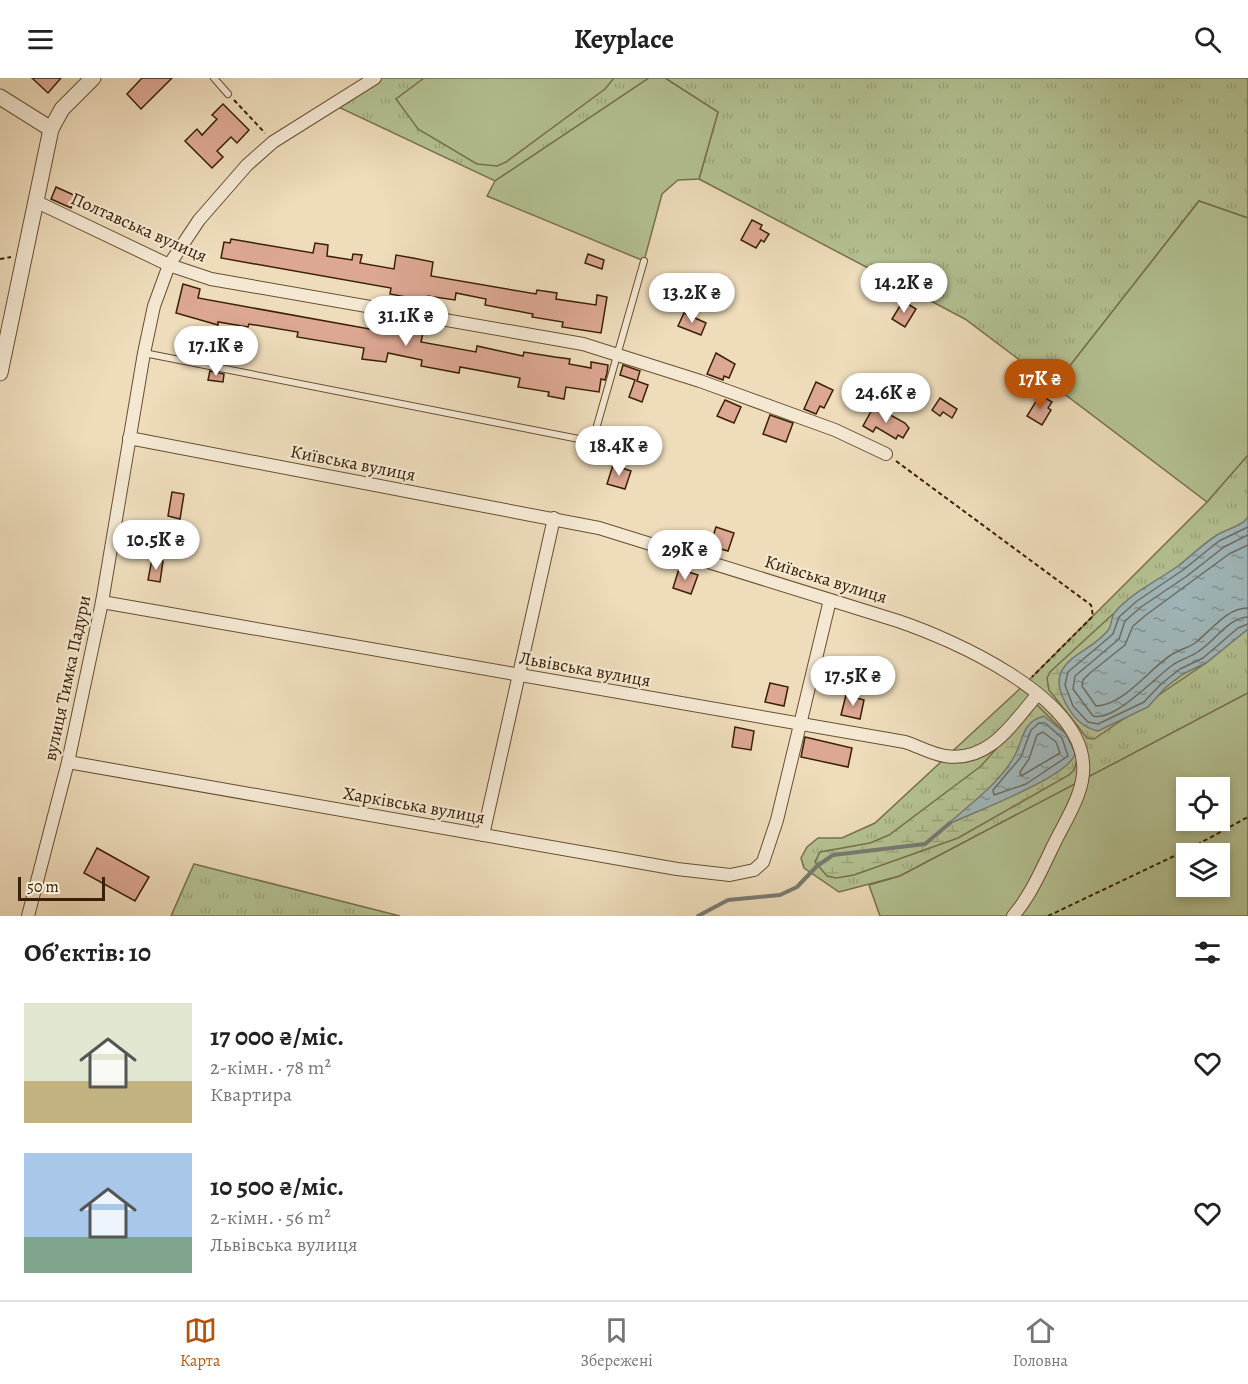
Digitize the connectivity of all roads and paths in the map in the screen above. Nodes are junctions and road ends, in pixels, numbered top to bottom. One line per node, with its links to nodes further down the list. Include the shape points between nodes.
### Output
1 (93, 78): 6 (street, via 62,109)
2 (214, 78): 4 (lane)
3 (375, 78): 7 (street, вулиця Тимка Падури)
4 (228, 94): 7 (path)
5 (0, 97): 6 (street)
6 (51, 129): 8 (street)
7 (273, 142): 10 (street, вулиця Тимка Падури, via 231,182)
8 (37, 202): 10 (street, Полтавська вулиця); 13 (street)
9 (644, 261): 12 (lane)
10 (169, 265): 11 (street, вулиця Тимка Падури, via 154,306); 12 (street, Полтавська вулиця, via 229,283 583,344)
11 (144, 353): 12 (lane, via 586,441 594,436); 14 (street, вулиця Тимка Падури)
12 (619, 354): 15 (street, Полтавська вулиця, via 835,430)
13 (0, 373)
14 (129, 438): 16 (street, Київська вулиця); 18 (street, вулиця Тимка Падури)
15 (886, 454): 20 (path, via 1090,605 1093,616)
16 (554, 518): 17 (street, Київська вулиця, via 599,528); 19 (street)
17 (830, 600): 20 (street, Київська вулиця, via 941,635); 22 (street)
18 (102, 602): 19 (street, Львівська вулиця); 23 (street, вулиця Тимка Падури)
19 (520, 676): 22 (street, Львівська вулиця); 25 (street)
20 (1025, 684): 21 (street, Київська вулиця)
21 (1037, 695): 22 (street, Львівська вулиця, via 991,747 975,755 942,756 905,742); 27 (street, Київська вулиця, via 1072,732 1081,750 1083,776 1046,860 1023,905)
22 (800, 723): 25 (street, Харківська вулиця, via 769,847 763,862 754,870 730,875 677,869)
23 (68, 762): 25 (street, Харківська вулиця); 26 (street, вулиця Тимка Падури)
24 (1248, 818): 28 (path)
25 (483, 835)
26 (28, 916)
27 (1013, 916)
28 (1048, 916)

